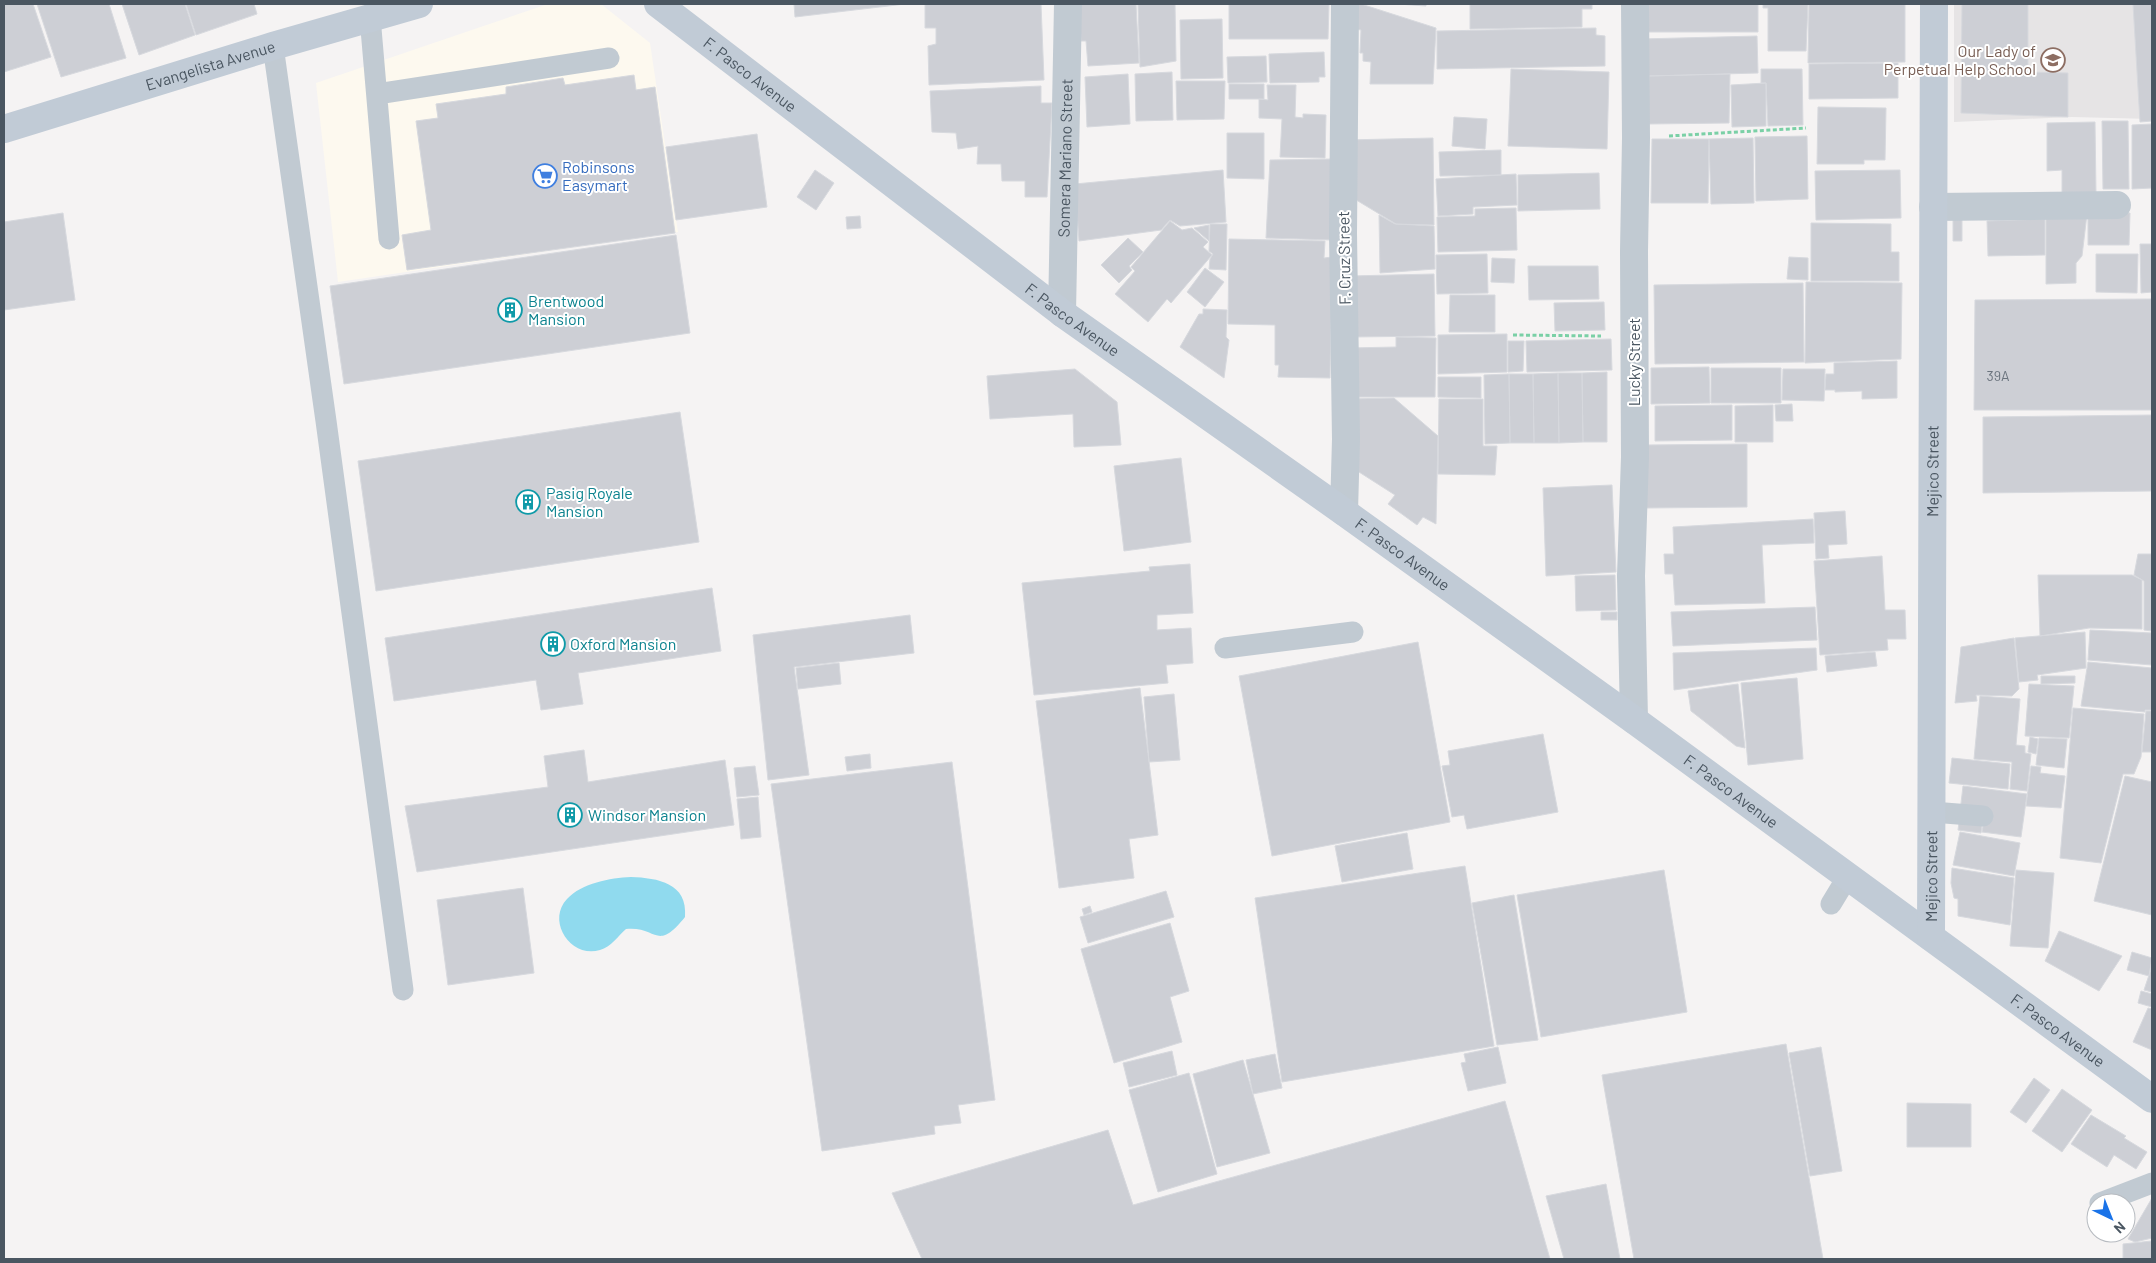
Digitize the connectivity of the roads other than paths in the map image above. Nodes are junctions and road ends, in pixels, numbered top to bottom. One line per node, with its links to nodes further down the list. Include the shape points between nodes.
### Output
1 (418, 4): 7 (street, Evangelista Avenue)
2 (658, 4): 15 (street, F. Pasco Avenue)
3 (1068, 4): 15 (street, Somera Mariano Street)
4 (1344, 4): 16 (street, F. Cruz Street)
5 (1635, 4): 19 (street, Lucky Street, via 1635,457 1631,576)
6 (1934, 4): 13 (street, Mejico Street)
7 (370, 18): 8 (street, Evangelista Avenue); 10 (lane)
8 (273, 46): 11 (street, Evangelista Avenue); 25 (lane)
9 (608, 58): 10 (lane)
10 (378, 94): 14 (lane)
11 (4, 128)
12 (2117, 205): 13 (street)
13 (1933, 207): 20 (street, Mejico Street)
14 (389, 239)
15 (1062, 313): 16 (street, F. Pasco Avenue)
16 (1344, 512): 19 (street, F. Pasco Avenue)
17 (1353, 632): 18 (lane)
18 (1225, 648)
19 (1634, 720): 22 (street, F. Pasco Avenue)
20 (1932, 812): 21 (lane); 24 (street, Mejico Street)
21 (1983, 816)
22 (1848, 876): 23 (lane); 24 (street, F. Pasco Avenue)
23 (1831, 904)
24 (1931, 937): 26 (street, F. Pasco Avenue)
25 (403, 990)
26 (2152, 1099)
27 (2152, 1183): 28 (lane)
28 (2126, 1193)

